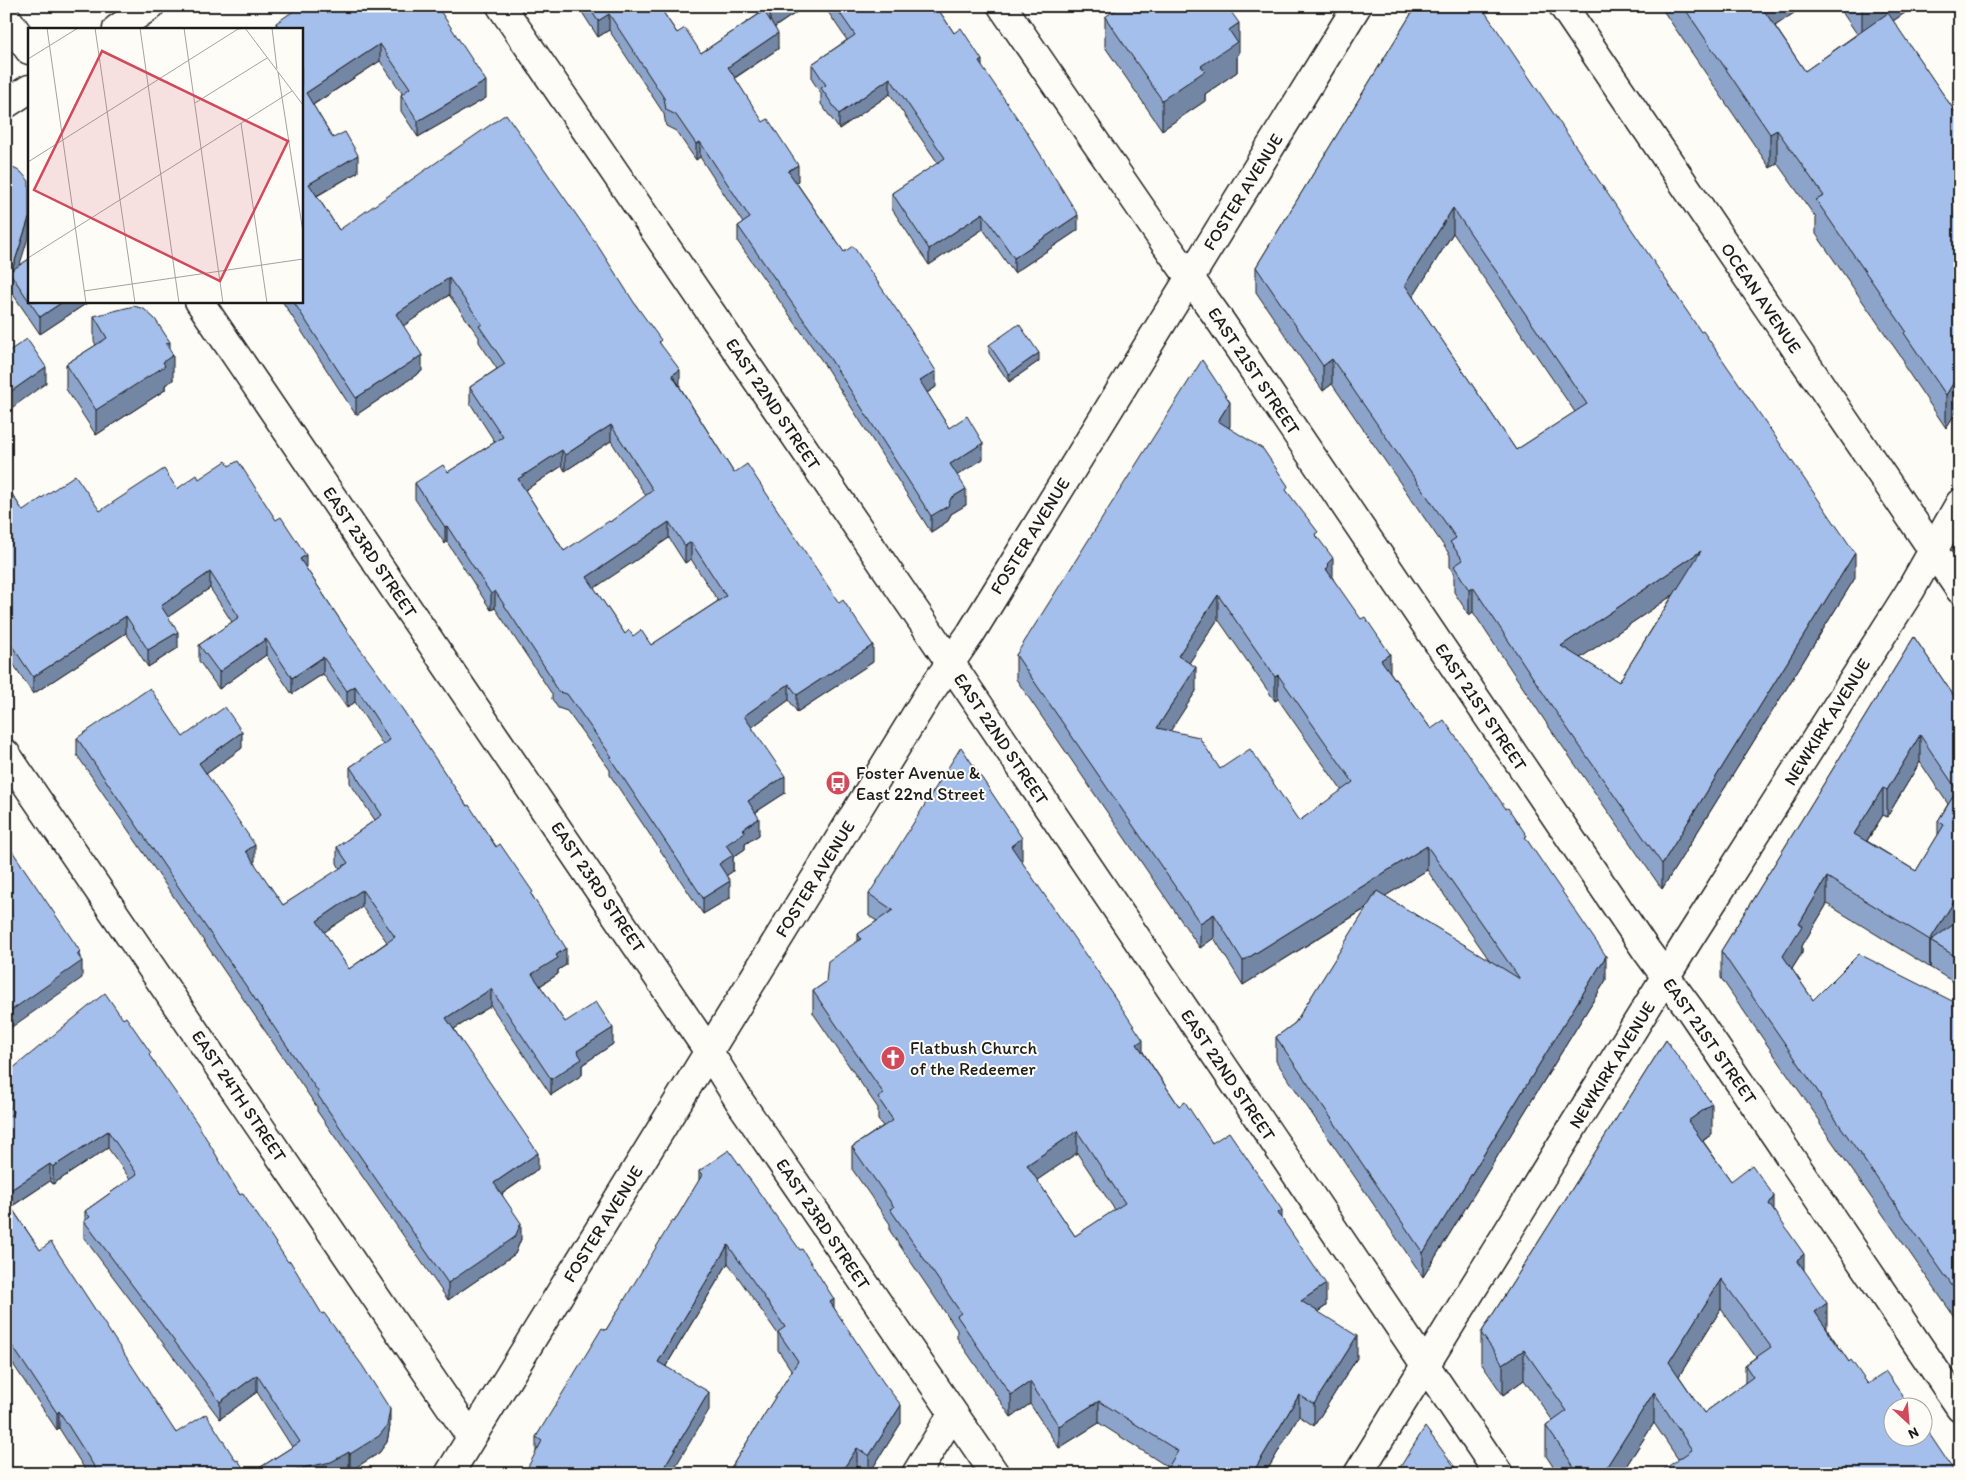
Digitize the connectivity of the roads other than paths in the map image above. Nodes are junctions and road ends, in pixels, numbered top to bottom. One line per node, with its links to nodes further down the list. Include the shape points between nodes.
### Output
1 (150, 6): 7 (street)
2 (501, 6): 16 (street, EAST 22ND STREET)
3 (1002, 6): 11 (street, EAST 21ST STREET)
4 (1357, 6): 11 (street, FOSTER AVENUE)
5 (1563, 6): 14 (street, OCEAN AVENUE)
6 (6, 17): 8 (street)
7 (118, 28)
8 (28, 49)
9 (28, 90): 10 (street)
10 (6, 104)
11 (1190, 278): 16 (street, FOSTER AVENUE); 18 (street, EAST 21ST STREET)
12 (200, 302): 19 (street, EAST 23RD STREET)
13 (1960, 503): 14 (street, NEWKIRK AVENUE)
14 (1932, 550): 15 (street, OCEAN AVENUE); 18 (street, NEWKIRK AVENUE)
15 (1960, 590)
16 (950, 664): 19 (street, FOSTER AVENUE); 20 (street, EAST 22ND STREET)
17 (6, 754): 23 (street, EAST 24TH STREET)
18 (1666, 978): 20 (street, NEWKIRK AVENUE); 21 (street, EAST 21ST STREET)
19 (710, 1052): 22 (street, EAST 23RD STREET, via 740,1102); 23 (street, FOSTER AVENUE)
20 (1426, 1365): 27 (street, NEWKIRK AVENUE); 28 (street, EAST 22ND STREET)
21 (1960, 1407)
22 (953, 1413): 25 (street); 26 (street, EAST 23RD STREET)
23 (471, 1437): 24 (street, FOSTER AVENUE)
24 (449, 1474)
25 (916, 1474)
26 (995, 1474)
27 (1358, 1474)
28 (1499, 1474)

